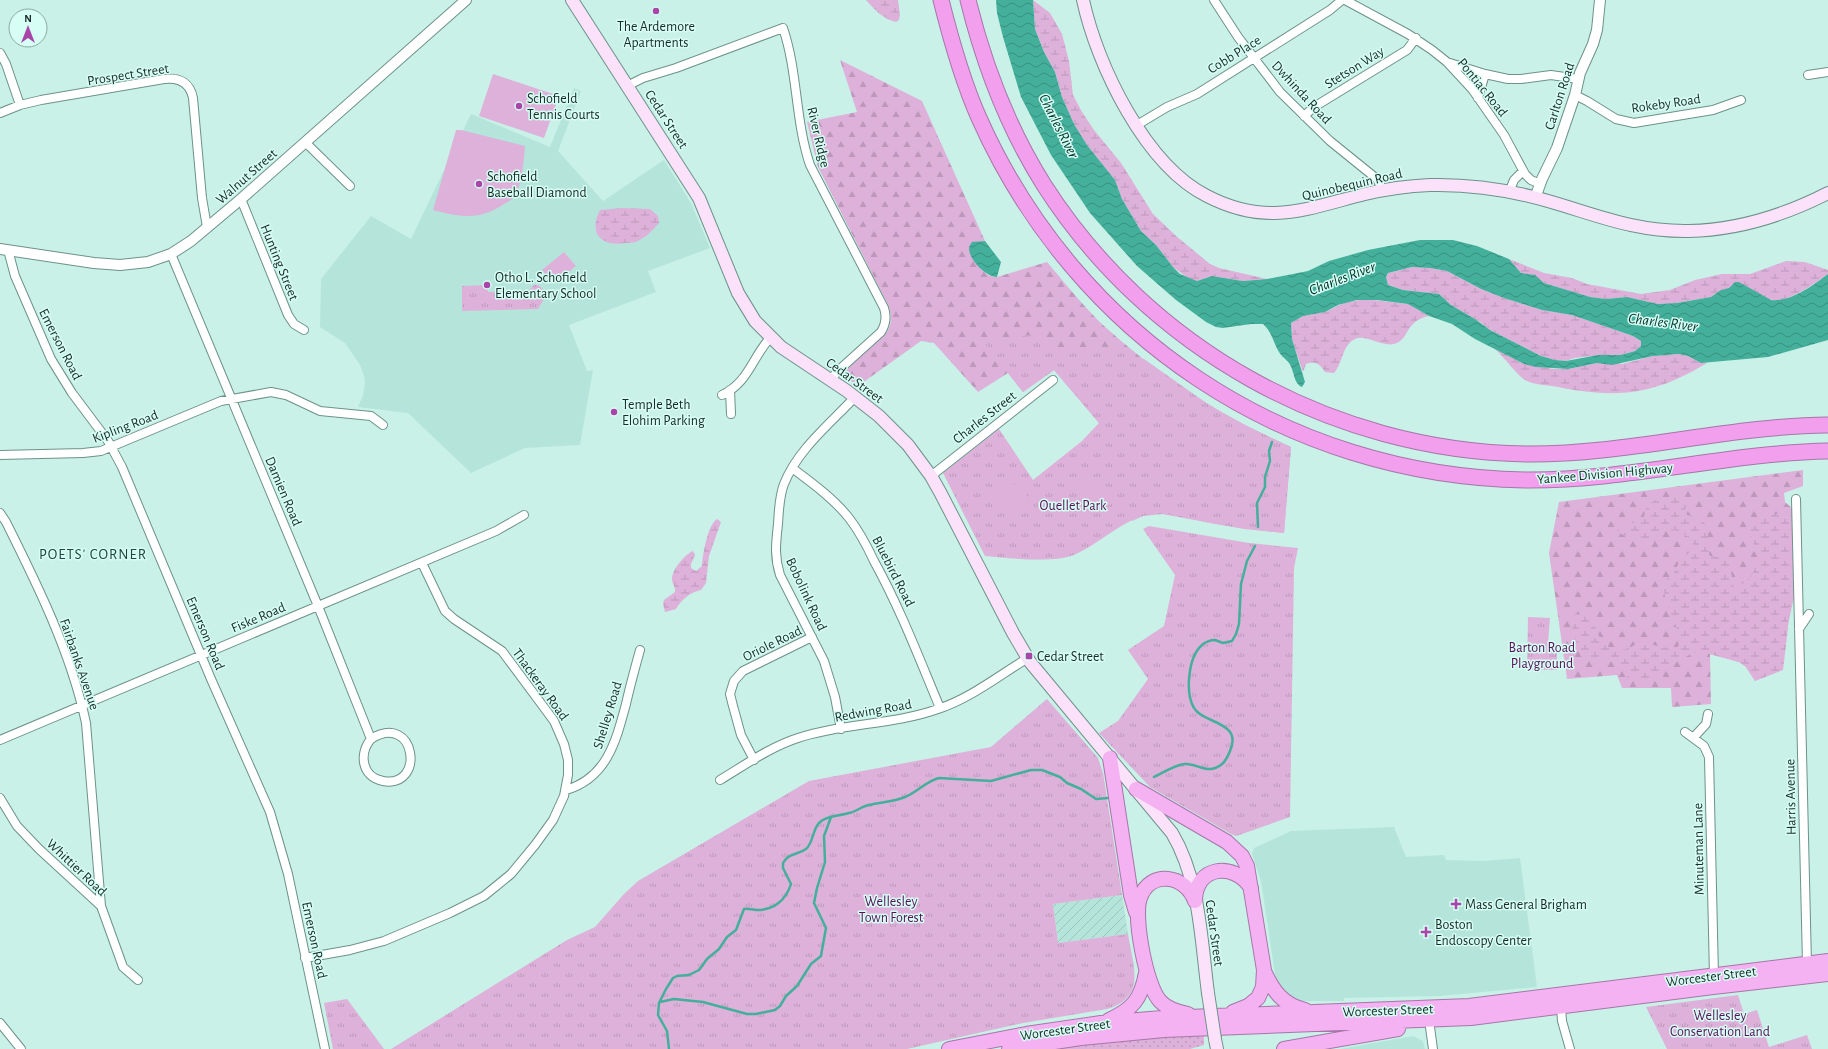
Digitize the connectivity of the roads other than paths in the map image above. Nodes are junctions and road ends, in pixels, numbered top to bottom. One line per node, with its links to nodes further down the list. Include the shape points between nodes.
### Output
1 (466, 0): 25 (street, Walnut Street)
2 (572, 0): 17 (main road, Cedar Street)
3 (941, 0): 49 (highway, Yankee Division Highway, via 962,73 984,129 1012,183 1054,245 1094,291 1148,342 1197,379 1262,416 1317,440 1367,457 1433,471 1493,479 1584,478)
4 (968, 0): 47 (highway, Yankee Division Highway, via 987,66 1009,120 1044,185 1078,233 1127,288 1172,326 1232,369 1283,397 1338,419 1394,436 1451,448 1502,453 1584,451 1776,428)
5 (1083, 0): 24 (main road, Quinobequin Road, via 1099,53)
6 (1214, 0): 11 (street, Dwhinda Road)
7 (1343, 0): 9 (street, Pontiac Road); 11 (street, Cobb Place)
8 (1600, 0): 16 (street, Carlton Road, via 1596,37)
9 (1416, 38): 12 (street, Pontiac Road); 23 (street, Stetson Way, via 1407,50 1313,107)
10 (0, 53): 21 (street)
11 (1253, 57): 23 (street, Dwhinda Road, via 1280,92); 24 (street, Cobb Place, via 1197,94 1167,107)
12 (1447, 62): 14 (street); 19 (street, Pontiac Road)
13 (1828, 72): 15 (street)
14 (1485, 74): 16 (street, via 1514,80 1551,75); 19 (street)
15 (1808, 75)
16 (1578, 79): 18 (street, Carlton Road)
17 (627, 86): 38 (main road, Cedar Street, via 699,198 741,300 754,321); 39 (street, River Ridge, via 783,28 810,164 886,316 882,332)
18 (1575, 95): 20 (street, Rokeby Road, via 1616,119 1634,123 1713,110); 27 (street, Carlton Road, via 1557,148)
19 (1478, 98): 26 (street, Pontiac Road, via 1504,135)
20 (1741, 100)
21 (20, 105): 22 (street, Prospect Street); 34 (street, Prospect Street, via 166,79 178,79 186,83 193,98 202,198)
22 (0, 113)
23 (1304, 116): 29 (street, Dwhinda Road, via 1377,179)
24 (1137, 125): 29 (main road, Quinobequin Road, via 1155,151 1182,180 1208,197 1236,208 1264,214 1292,212)
25 (305, 142): 28 (street); 33 (street, Walnut Street)
26 (1523, 171): 27 (street, Pontiac Road, via 1528,178); 30 (street, via 1514,180)
27 (1540, 184): 32 (street, Carlton Road)
28 (350, 186)
29 (1383, 190): 30 (main road, Quinobequin Road, via 1431,185 1476,187)
30 (1509, 192): 32 (main road, Quinobequin Road)
31 (1828, 193): 32 (main road, Quinobequin Road, via 1796,208 1763,219 1721,228 1690,231 1630,226)
32 (1536, 198)
33 (241, 199): 34 (street, Walnut Street); 37 (street, Hunting Street, via 288,315 294,324)
34 (208, 227): 36 (street, Walnut Street)
35 (4, 249): 36 (street, Walnut Street, via 120,265 148,262); 48 (street, Emerson Road, via 51,359 72,394)
36 (171, 254): 44 (street, Damien Road)
37 (304, 330)
38 (770, 338): 39 (main road, Cedar Street); 41 (street, via 742,380)
39 (830, 380): 43 (main road, Cedar Street)
40 (1053, 380): 52 (street, Charles Street)
41 (730, 390): 42 (street); 45 (street)
42 (722, 394)
43 (855, 397): 51 (street, Bobolink Road, via 803,451); 52 (main road, Cedar Street, via 892,428)
44 (231, 399): 46 (street, Kipling Road, via 276,393 320,411 371,416); 48 (street, Kipling Road, via 215,403); 57 (street, Damien Road)
45 (730, 414)
46 (383, 425)
47 (1828, 425)
48 (112, 447): 50 (street, Kipling Road, via 89,453); 62 (street, Emerson Road)
49 (1828, 450)
50 (0, 455)
51 (792, 468): 60 (street, Bobolink Road, via 779,502 776,559 780,575); 65 (street, Bluebird Road, via 815,484 850,518 905,621)
52 (931, 476): 63 (main road, Cedar Street)
53 (1796, 499): 59 (street, Harris Avenue)
54 (0, 513): 64 (street, Fairbanks Avenue, via 37,584)
55 (524, 515): 56 (street, Fiske Road, via 496,531)
56 (422, 563): 57 (street, Fiske Road); 76 (street, Thackeray Road, via 445,611 502,652 552,717 566,752)
57 (318, 606): 62 (street, Fiske Road); 70 (street, Damien Road)
58 (1810, 614): 59 (street)
59 (1799, 629): 84 (street, Harris Avenue)
60 (812, 637): 67 (street, Bobolink Road, via 824,662); 73 (street, Oriole Road, via 743,671 734,681 730,694 733,706 741,735)
61 (640, 650): 76 (street, Shelley Road, via 619,731 610,754 591,776)
62 (202, 655): 64 (street, Fiske Road); 82 (street, Emerson Road, via 270,812 288,874)
63 (1028, 658): 65 (street, Redwing Road, via 970,695); 72 (main road, Cedar Street)
64 (82, 704): 71 (street, Fiske Road); 80 (street, Fairbanks Avenue, via 86,723)
65 (940, 708): 67 (street, Redwing Road)
66 (1708, 714): 69 (street, via 1706,724)
67 (841, 729): 73 (street, Redwing Road, via 798,738)
68 (1685, 732): 69 (street, Minuteman Lane)
69 (1694, 737): 88 (street, Minuteman Lane, via 1704,746 1709,757)
70 (371, 739): 70 (street, via 363,752 365,768 370,774 384,782 399,779 406,774 412,761 405,740 392,733)
71 (0, 740)
72 (1110, 758): 75 (main road, Cedar Street); 81 (highway, via 1131,895)
73 (754, 760): 74 (street, Redwing Road)
74 (720, 780)
75 (1136, 789): 78 (highway, via 1220,837 1238,851 1248,866); 79 (main road, Cedar Street, via 1176,841 1187,866)
76 (566, 790): 82 (street, Thackeray Road, via 557,812 541,837 511,874 484,896 384,941)
77 (0, 798): 80 (street, Whittier Road, via 17,826)
78 (1252, 889): 79 (highway, via 1240,875 1220,870 1201,881); 85 (highway)
79 (1195, 901): 81 (highway, via 1183,884 1169,879 1158,880 1146,887 1141,895); 97 (main road, Cedar Street, bridge)
80 (101, 906): 89 (street, Whittier Road, via 124,967)
81 (1138, 916): 86 (highway)
82 (305, 958): 99 (street, Emerson Road)
83 (1828, 961): 84 (highway, Worcester Street)
84 (1807, 964): 88 (highway, Worcester Street)
85 (1264, 970): 91 (highway, via 1277,994 1286,1002 1298,1008); 92 (highway, via 1263,987 1256,1000)
86 (1146, 973): 93 (highway, via 1156,996 1166,1006); 96 (highway, via 1141,993 1132,1007)
87 (1828, 974): 90 (highway, Worcester Street)
88 (1714, 976): 91 (highway, Worcester Street, via 1441,1008)
89 (138, 980)
90 (1561, 1007): 94 (highway, Worcester Street, via 1492,1016); 104 (street)
91 (1318, 1012): 92 (highway, Worcester Street)
92 (1223, 1016): 93 (highway, Worcester Street)
93 (1204, 1017): 96 (highway, Worcester Street)
94 (1429, 1020): 101 (highway, Worcester Street, via 1151,1031); 102 (highway, via 1406,1028); 103 (street)
95 (0, 1023): 98 (street)
96 (1101, 1023): 100 (highway, Worcester Street)
97 (1216, 1044)
98 (21, 1049)
99 (325, 1049)
100 (949, 1049)
101 (1008, 1049)
102 (1284, 1049)
103 (1433, 1049)
104 (1570, 1049)

